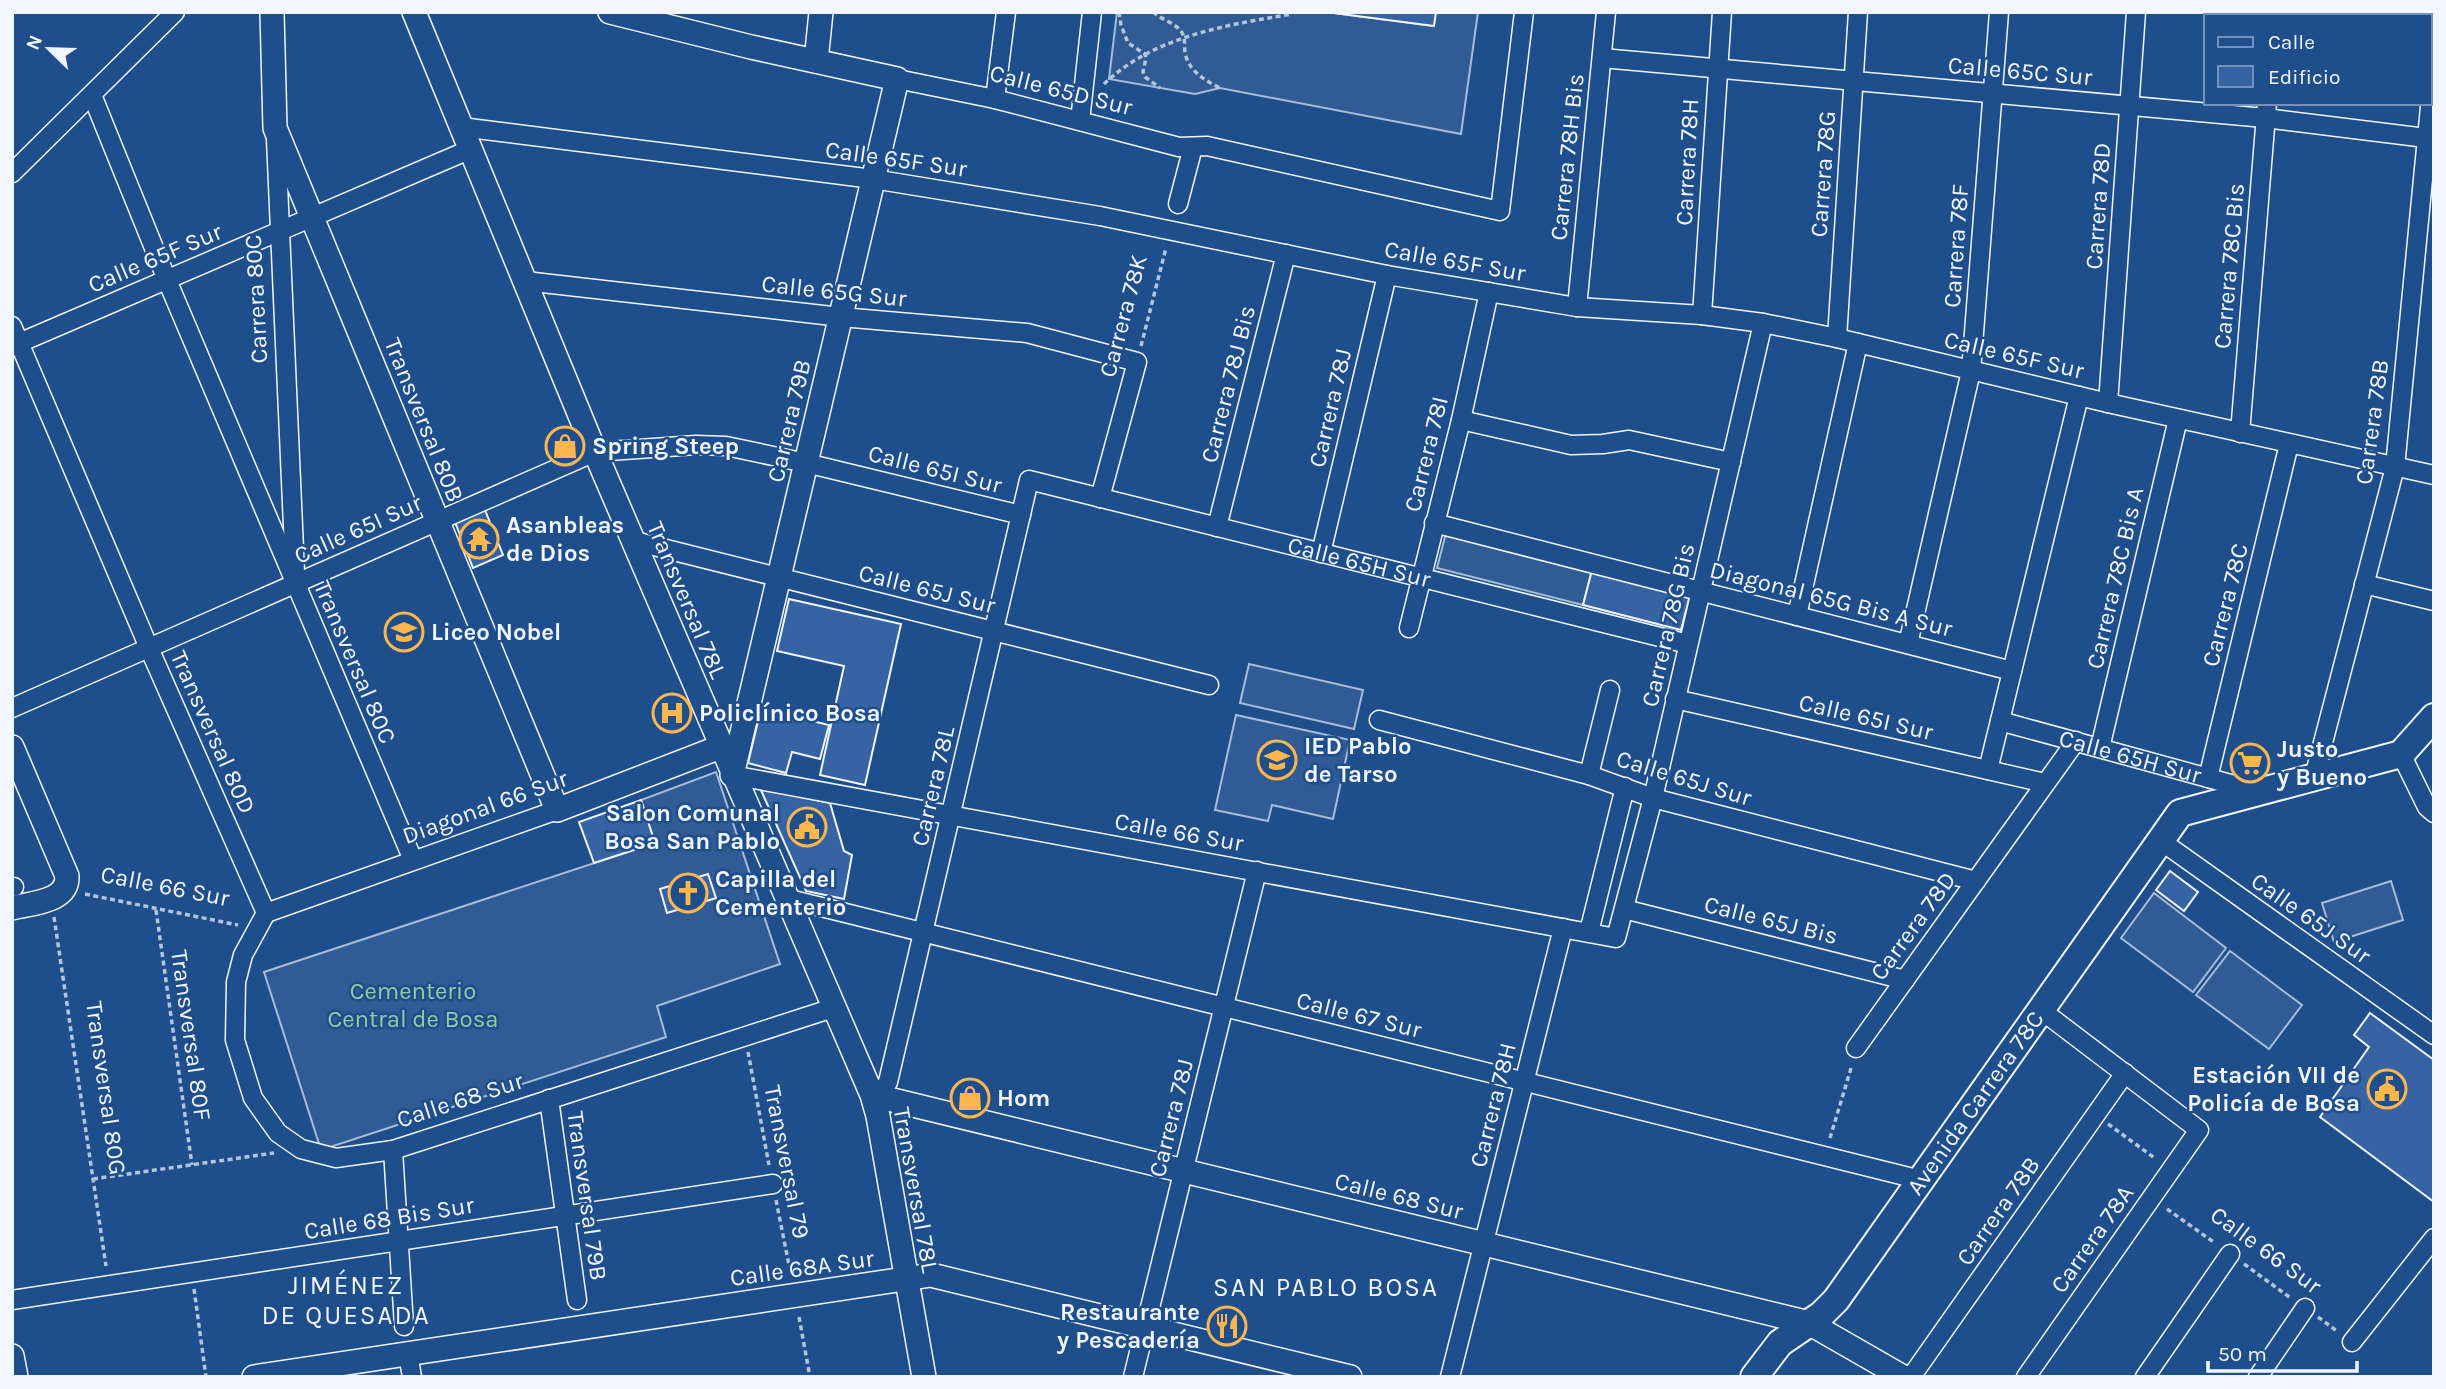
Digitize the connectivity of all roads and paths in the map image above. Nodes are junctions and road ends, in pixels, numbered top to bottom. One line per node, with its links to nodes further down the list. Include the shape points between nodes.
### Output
1 (176, 12): 29 (street)
2 (272, 12): 37 (street, Carrera 80C)
3 (414, 12): 36 (street, Transversal 78L)
4 (610, 12): 20 (street, Calle 65D Sur)
5 (821, 12): 20 (street)
6 (1006, 12): 30 (street)
7 (1092, 12): 35 (street)
8 (1119, 12): 18 (path, via 1128,43)
9 (1153, 12): 17 (path, via 1180,28)
10 (1524, 12): 39 (street, Calle 65D Sur, via 1500,211 1220,149)
11 (1606, 12): 19 (street, Carrera 78H Bis)
12 (1722, 12): 22 (street, Carrera 78H)
13 (1858, 12): 24 (street, Carrera 78G)
14 (1999, 12): 28 (street, Carrera 78F)
15 (2136, 12): 33 (street, Carrera 78D)
16 (1292, 14): 17 (path)
17 (1185, 37): 18 (path); 27 (path, via 1191,68)
18 (1145, 54): 25 (path); 26 (path, via 1145,77)
19 (1602, 58): 22 (street, Calle 65C Sur); 52 (street, Carrera 78H Bis)
20 (816, 61): 23 (street, Calle 65D Sur)
21 (2434, 66): 31 (street, Carrera 78B)
22 (1717, 68): 24 (street, Calle 65C Sur); 53 (street, Carrera 78H)
23 (897, 79): 30 (street, Calle 65D Sur); 42 (street, Carrera 79B)
24 (1854, 80): 28 (street, Calle 65C Sur); 57 (street, Carrera 78G)
25 (1102, 86)
26 (1160, 88)
27 (1220, 88)
28 (1992, 93): 33 (street, Calle 65C Sur); 61 (street, Carrera 78F)
29 (92, 95): 41 (street); 49 (street, Transversal 80C)
30 (995, 99): 35 (street, Calle 65D Sur)
31 (2432, 102)
32 (2432, 105): 38 (street, Carrera 78B)
33 (2129, 106): 34 (street, Calle 65C Sur); 63 (street, Carrera 78D)
34 (2266, 111): 38 (street, Calle 65C Sur); 66 (street, Carrera 78C Bis)
35 (1080, 121): 39 (street, Calle 65D Sur)
36 (461, 127): 40 (street, Transversal 78L); 42 (street, Calle 65F Sur)
37 (275, 128): 44 (street, Transversal 80B); 46 (street, Carrera 80C)
38 (2430, 138): 71 (street, Carrera 78B)
39 (1193, 147): 43 (street)
40 (471, 149): 44 (street, Calle 65F Sur); 50 (street, Transversal 78L)
41 (12, 173)
42 (873, 179): 45 (street, Calle 65F Sur); 54 (street, Carrera 79B)
43 (1178, 204)
44 (312, 217): 46 (street, Calle 65F Sur); 76 (street, Transversal 80B)
45 (1171, 230): 47 (street, Calle 65F Sur); 60 (path, Carrera 78K)
46 (279, 231): 49 (street, Calle 65F Sur); 83 (street, Carrera 80C)
47 (1286, 254): 48 (street, Calle 65F Sur); 78 (street, Carrera 78J Bis)
48 (1387, 275): 51 (street, Calle 65F Sur); 80 (street, Carrera 78J)
49 (167, 279): 59 (street, Calle 65F Sur); 83 (street, Transversal 80C)
50 (524, 281): 54 (street, Calle 65G Sur); 68 (street, Transversal 78L)
51 (1489, 292): 52 (street, Calle 65F Sur); 65 (street, Carrera 78I)
52 (1577, 307): 53 (street, Calle 65F Sur)
53 (1702, 315): 55 (street, Calle 65F Sur)
54 (841, 317): 60 (street, Calle 65G Sur, via 1027,333); 70 (street, Carrera 79B)
55 (1763, 323): 57 (street, Calle 65F Sur); 69 (street, Carrera 78G Bis)
56 (12, 326): 59 (street, Transversal 80D)
57 (1838, 338): 58 (street, Calle 65F Sur)
58 (1858, 343): 61 (street, Calle 65F Sur); 87 (street)
59 (16, 344): 92 (street, Transversal 80D)
60 (1137, 362): 74 (street, Carrera 78K)
61 (1971, 370): 62 (street, Calle 65F Sur); 91 (street, Carrera 78F)
62 (2079, 396): 63 (street, Calle 65F Sur); 93 (street)
63 (2108, 403): 64 (street, Calle 65F Sur)
64 (2178, 419): 66 (street, Calle 65F Sur); 104 (street, Carrera 78C Bis A)
65 (1461, 420): 69 (street, via 1571,445 1629,440); 77 (street, Carrera 78I)
66 (2240, 433): 67 (street, Calle 65F Sur)
67 (2289, 443): 71 (street, Calle 65F Sur); 110 (street, Carrera 78C)
68 (595, 452): 70 (street, Calle 65I Sur, via 726,446); 76 (street, Calle 65I Sur); 79 (street, Transversal 78L)
69 (1731, 462): 85 (street, Carrera 78G Bis)
70 (806, 463): 75 (street, Calle 65I Sur); 81 (street, Carrera 79B)
71 (2395, 467): 72 (street, Calle 65F Sur); 84 (street, Carrera 78B)
72 (2434, 475)
73 (1030, 481): 74 (street, Calle 65H Sur); 75 (street, Carrera 78L)
74 (1100, 498): 78 (street, Calle 65H Sur)
75 (1021, 514): 89 (street, Carrera 78L)
76 (437, 521): 83 (street, Calle 65I Sur); 115 (street, Transversal 80B)
77 (1434, 523): 82 (street, Carrera 78I); 85 (street, Diagonal 65G Bis A Sur)
78 (1217, 527): 80 (street, Calle 65H Sur)
79 (634, 541): 81 (street, Calle 65J Sur); 103 (street, Transversal 78L)
80 (1321, 553): 82 (street, Calle 65H Sur)
81 (779, 577): 89 (street, Calle 65J Sur); 107 (street, Carrera 79B)
82 (1421, 578): 88 (street, Carrera 78I); 90 (street, Calle 65H Sur)
83 (295, 584): 92 (street, Calle 65I Sur); 120 (street, Transversal 80C)
84 (2364, 584): 86 (street); 109 (street, Carrera 78B)
85 (1701, 591): 87 (street, Diagonal 65G Bis A Sur); 90 (street, Carrera 78G Bis)
86 (2434, 601)
87 (1797, 616): 91 (street, Diagonal 65G Bis A Sur)
88 (1409, 628)
89 (994, 631): 94 (street, Calle 65J Sur); 118 (street, Carrera 78L)
90 (1688, 644): 96 (street, Carrera 78G Bis)
91 (1908, 644): 93 (street, Diagonal 65G Bis A Sur)
92 (149, 649): 97 (street, Calle 65I Sur); 128 (street, Transversal 80D)
93 (2012, 671): 100 (street)
94 (1209, 685)
95 (1610, 690): 108 (street)
96 (1675, 699): 106 (street, Calle 65I Sur); 114 (street, Carrera 78G Bis)
97 (12, 708)
98 (2434, 717): 105 (main road)
99 (1380, 720): 108 (street, Calle 65J Sur)
100 (2000, 721): 101 (street, Calle 65H Sur); 106 (street)
101 (2076, 741): 104 (street, Calle 65H Sur); 111 (street, Carrera 78D)
102 (12, 747): 124 (street, via 67,876)
103 (720, 747): 107 (street, Transversal 78L); 115 (street, Diagonal 66 Sur)
104 (2100, 748): 110 (street, Calle 65H Sur)
105 (2401, 754): 109 (main road, Calle 65H Sur); 116 (street)
106 (1988, 770): 111 (street, Calle 65I Sur)
107 (732, 775): 118 (street, Calle 66 Sur); 125 (street, Transversal 78L)
108 (1590, 775): 112 (street, Calle 65J Sur)
109 (2314, 777): 113 (main road, Calle 65H Sur)
110 (2208, 778): 113 (street, Calle 65H Sur)
111 (2045, 783): 122 (street, Carrera 78D)
112 (1625, 787): 114 (street, Calle 65J Sur); 132 (street)
113 (2259, 792): 117 (main road, Calle 65H Sur)
114 (1653, 798): 122 (street, Calle 65J Sur); 126 (street, Carrera 78G Bis)
115 (556, 810): 120 (street, Diagonal 66 Sur)
116 (2434, 813)
117 (2180, 814): 119 (main road, Avenida Carrera 78C)
118 (951, 815): 121 (street, Calle 66 Sur); 131 (street, Carrera 78L)
119 (2161, 841): 137 (main road, Avenida Carrera 78C); 138 (street, Calle 65J Sur)
120 (413, 860): 128 (street, Diagonal 66 Sur)
121 (1257, 871): 129 (street, Calle 66 Sur); 135 (street, Carrera 78J)
122 (1976, 881): 134 (street, Carrera 78D)
123 (13, 894): 124 (street)
124 (58, 894): 127 (path, Calle 66 Sur); 152 (path, Transversal 80G)
125 (785, 898): 131 (street, Calle 67 Sur); 136 (street, Transversal 78L)
126 (1624, 909): 133 (street, Carrera 78G Bis); 134 (street, Calle 65J Bis)
127 (156, 910): 130 (path, Calle 66 Sur); 149 (path, Transversal 80F)
128 (266, 913): 130 (street)
129 (1563, 928): 132 (street, Calle 66 Sur); 142 (street, Carrera 78H)
130 (256, 929): 146 (street, via 236,982 235,1040 253,1098 278,1133)
131 (924, 932): 135 (street, Calle 67 Sur); 143 (street, Carrera 78L, via 888,1082)
132 (1588, 932): 133 (street, Calle 66 Sur)
133 (1616, 938)
134 (1905, 979): 140 (street, Carrera 78D)
135 (1223, 1007): 142 (street, Calle 67 Sur); 151 (street, Carrera 78J)
136 (833, 1008): 139 (street, Calle 68 Sur); 143 (street, Transversal 78L)
137 (2041, 1010): 141 (street); 153 (main road, Avenida Carrera 78C)
138 (2434, 1035)
139 (745, 1036): 144 (street, Calle 68 Sur); 154 (path, Transversal 79)
140 (1856, 1048): 148 (path)
141 (2125, 1073): 145 (street, Carrera 78B); 150 (street, Carrera 78A, via 2199,1130)
142 (1524, 1082): 148 (street, Calle 67 Sur); 159 (street, Carrera 78H)
143 (872, 1096): 151 (street, Calle 68 Sur); 162 (street, Transversal 78L)
144 (549, 1099): 147 (street, Calle 68 Sur); 156 (street, Transversal 79B)
145 (2095, 1115): 150 (path); 185 (street, Carrera 78B)
146 (301, 1149): 147 (street, Calle 68 Sur, via 336,1158); 149 (path)
147 (393, 1150): 158 (street)
148 (1825, 1157): 153 (street, Calle 67 Sur)
149 (192, 1165): 152 (path)
150 (2171, 1170): 155 (street, Carrera 78A)
151 (1183, 1171): 159 (street, Calle 68 Sur); 170 (street, Carrera 78J)
152 (93, 1179): 163 (path, Transversal 80G)
153 (1921, 1180): 168 (main road, Avenida Carrera 78C, via 1836,1300)
154 (773, 1184): 156 (street, Calle 68 Bis Sur); 164 (path, Transversal 79)
155 (2151, 1198): 160 (path, Calle 66 Sur); 186 (street, Carrera 78A)
156 (565, 1216): 158 (street, Calle 68 Bis Sur); 166 (street, Transversal 79B)
157 (2434, 1238): 171 (street)
158 (399, 1241): 161 (street, Calle 68 Bis Sur); 169 (street)
159 (1484, 1244): 168 (street, Calle 68 Sur); 182 (street, Carrera 78H)
160 (2230, 1254): 167 (path, Calle 66 Sur); 187 (street)
161 (191, 1273): 163 (street, Calle 68 Bis Sur); 175 (path)
162 (906, 1279): 164 (street, Calle 68A Sur); 170 (street, Calle 68A Sur, via 931,1275); 179 (street, Transversal 78L)
163 (109, 1286): 165 (street, Calle 68 Bis Sur)
164 (794, 1296): 172 (street, Calle 68A Sur); 178 (path, Transversal 79)
165 (12, 1300)
166 (577, 1300)
167 (2305, 1308): 171 (path, Calle 66 Sur); 188 (street)
168 (1809, 1323): 183 (main road, Avenida Carrera 78C, via 1780,1343); 184 (street, Calle 68 Sur)
169 (404, 1326)
170 (1145, 1327): 180 (street, Carrera 78J); 181 (street, Calle 68A Sur)
171 (2352, 1342)
172 (408, 1354): 176 (street, Calle 68A Sur); 177 (street)
173 (12, 1356): 174 (street)
174 (16, 1377)
175 (206, 1377)
176 (254, 1377)
177 (412, 1377)
178 (810, 1377)
179 (924, 1377)
180 (1133, 1377)
181 (1350, 1377)
182 (1450, 1377)
183 (1754, 1377)
184 (1903, 1377)
185 (1911, 1377)
186 (2026, 1377)
187 (2144, 1377)
188 (2258, 1377)

